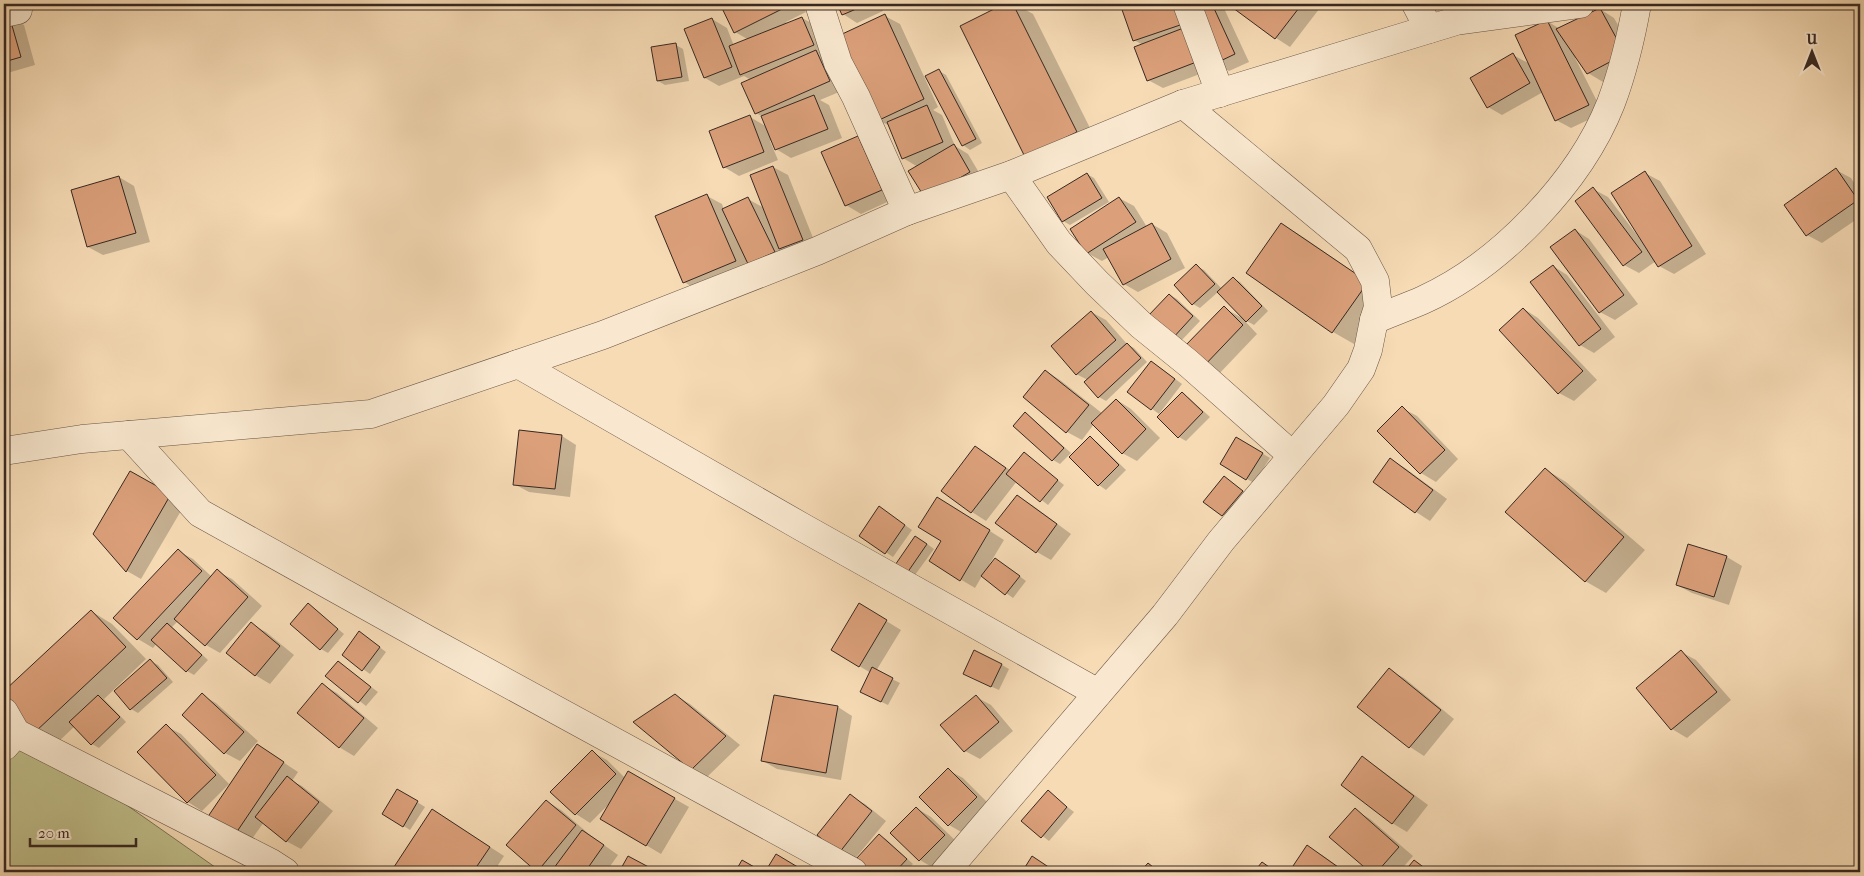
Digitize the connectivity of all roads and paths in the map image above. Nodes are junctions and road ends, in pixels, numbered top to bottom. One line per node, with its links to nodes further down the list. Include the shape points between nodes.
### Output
1 (17, 4): 7 (street, via 18,10)
2 (819, 4): 12 (street, via 838,63)
3 (1187, 4): 9 (street)
4 (1416, 4): 8 (street)
5 (1580, 4): 8 (street, via 1456,21)
6 (1637, 4): 13 (street, via 1628,52 1610,104 1585,153 1553,198 1515,238 1472,271 1424,299)
7 (4, 13)
8 (1429, 29): 9 (street)
9 (1220, 92): 10 (street)
10 (1184, 104): 11 (street); 13 (street, via 1358,248 1375,281 1378,307)
11 (1012, 176): 12 (street); 17 (street, via 1059,243 1097,283)
12 (907, 211): 14 (street, via 603,335)
13 (1374, 320): 17 (street, via 1361,369)
14 (518, 364): 15 (street, via 371,414); 18 (street)
15 (129, 435): 16 (street); 21 (street, via 200,513)
16 (4, 451)
17 (1293, 456): 18 (street)
18 (1098, 693): 22 (street)
19 (8, 731): 20 (street)
20 (285, 872)
21 (853, 872)
22 (945, 872)

